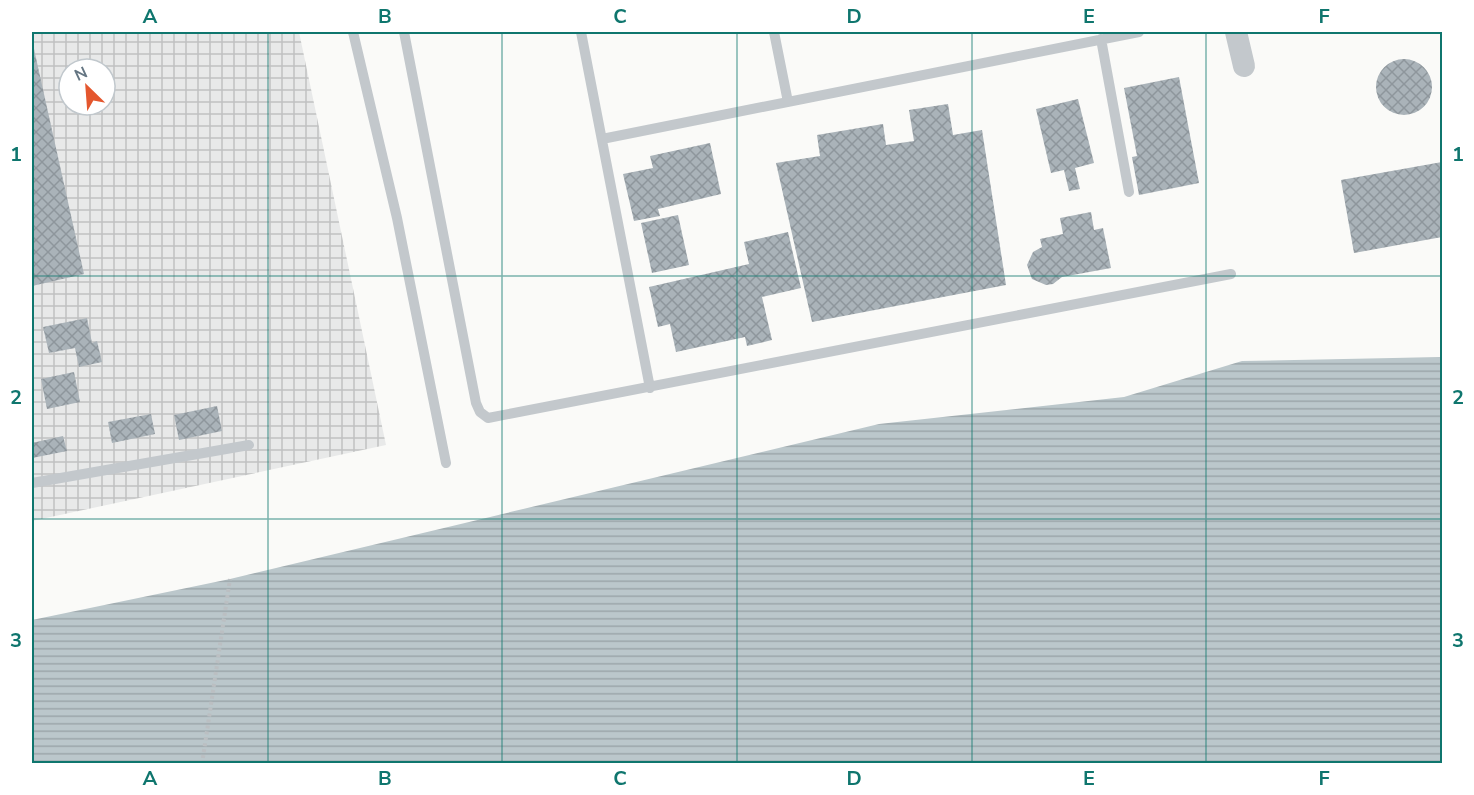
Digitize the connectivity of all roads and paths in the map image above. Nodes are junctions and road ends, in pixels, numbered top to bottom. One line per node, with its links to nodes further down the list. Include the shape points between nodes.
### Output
1 (353, 32): 15 (lane, via 398,218)
2 (404, 32): 13 (lane, via 480,412 497,418)
3 (581, 32): 10 (lane)
4 (774, 32): 9 (lane)
5 (1139, 32): 7 (lane)
6 (1236, 32): 8 (street)
7 (1101, 39): 9 (lane); 11 (lane)
8 (1244, 66)
9 (788, 102): 10 (lane)
10 (602, 139): 13 (lane)
11 (1129, 192)
12 (1231, 273): 13 (lane)
13 (650, 388)
14 (249, 445): 16 (lane)
15 (446, 464)
16 (32, 483)
17 (230, 579): 18 (path)
18 (202, 764)

